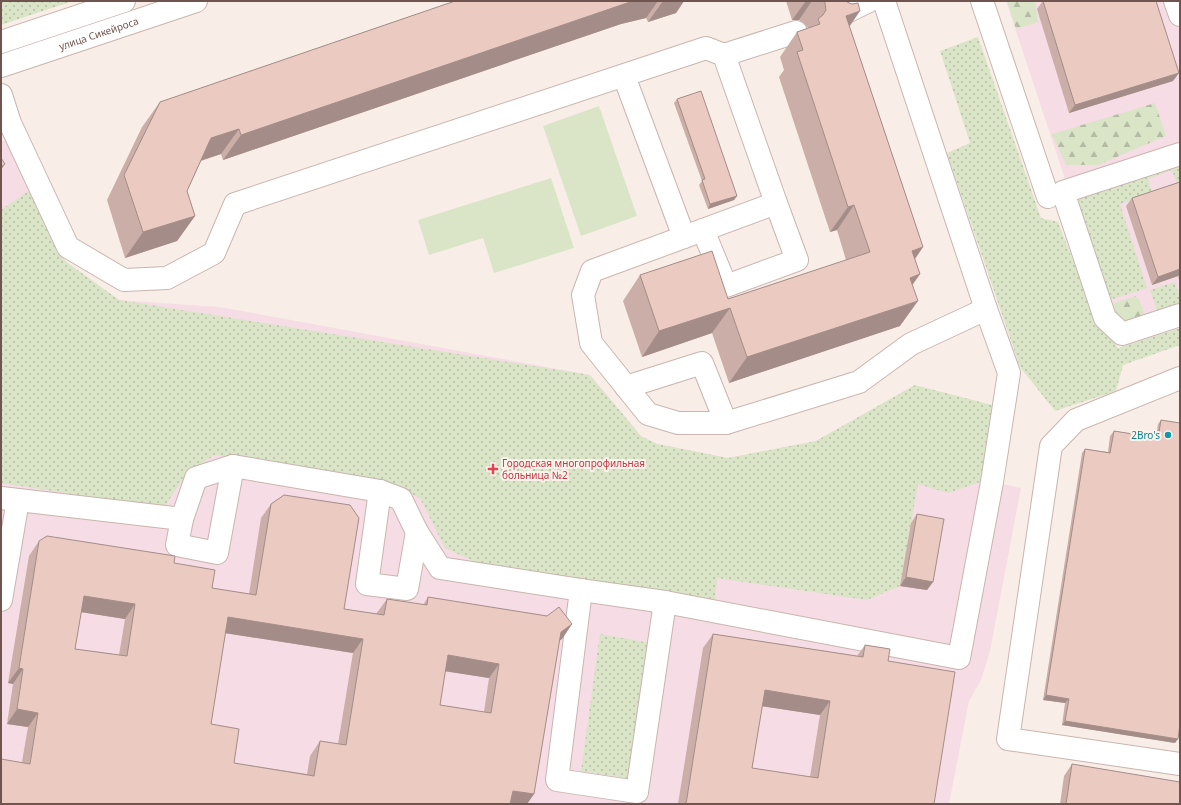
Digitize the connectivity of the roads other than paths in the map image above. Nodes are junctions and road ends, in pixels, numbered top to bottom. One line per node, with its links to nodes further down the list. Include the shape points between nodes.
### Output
1 (124, 1): 10 (street)
2 (196, 1): 12 (street, улица Сикейроса)
3 (869, 1): 8 (street)
4 (884, 1): 19 (street)
5 (982, 1): 16 (street)
6 (1175, 1): 7 (street)
7 (1180, 15)
8 (836, 17)
9 (796, 32): 11 (street)
10 (1, 42)
11 (724, 55): 13 (street, via 706,48); 17 (street)
12 (1, 66)
13 (624, 76): 14 (street, via 235,204 214,253 167,278 124,280 68,247 10,123); 18 (street)
14 (1, 95)
15 (1180, 154): 20 (street, via 1063,192 1105,318 1122,334)
16 (1048, 197)
17 (776, 203): 18 (street); 18 (street, via 797,260 726,286)
18 (694, 233): 22 (street, via 592,271 583,295 591,343)
19 (986, 309): 23 (street, via 911,344 859,382); 31 (street, via 1009,372 992,482 959,658)
20 (1180, 315)
21 (1180, 378): 32 (street, via 1076,420 1051,446 1008,739)
22 (626, 387): 23 (street, via 648,414 678,423); 23 (street, via 702,364)
23 (726, 424)
24 (233, 466): 25 (street); 27 (street, via 196,478); 27 (street, via 217,553 177,545)
25 (380, 491): 28 (street, via 401,499); 28 (street, via 367,584 407,589)
26 (9, 499): 27 (street); 30 (street)
27 (182, 520)
28 (417, 532): 29 (street, via 440,568)
29 (581, 590): 31 (street); 31 (street, via 556,780 637,792)
30 (1, 600)
31 (665, 602)
32 (1180, 764)

